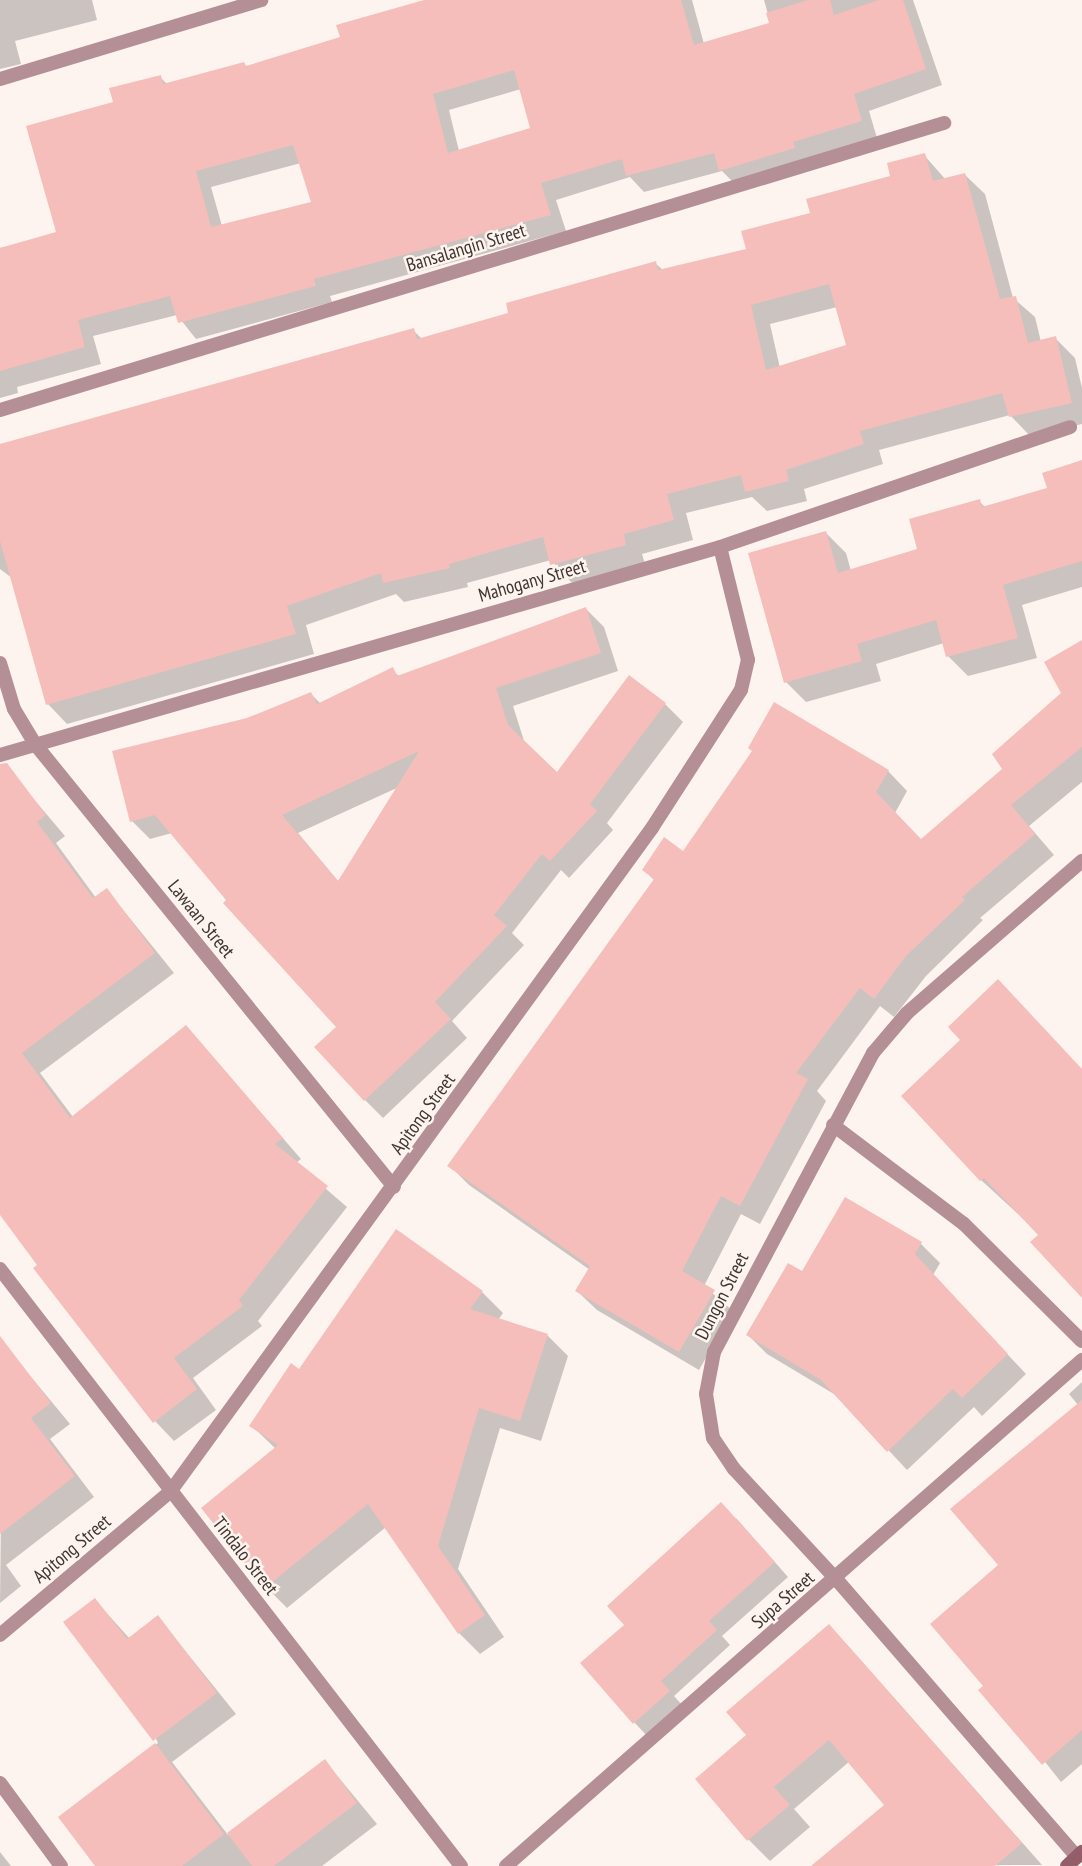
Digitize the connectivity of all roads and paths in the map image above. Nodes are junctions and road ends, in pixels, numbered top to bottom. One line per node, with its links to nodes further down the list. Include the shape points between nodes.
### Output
1 (261, 0): 2 (street)
2 (0, 79)
3 (944, 124): 4 (street, Bansalangin Street)
4 (0, 410)
5 (1070, 427): 6 (street, Mahogany Street)
6 (720, 547): 8 (street, Mahogany Street); 12 (street, Apitong Street, via 748,660 741,690 652,828)
7 (0, 663): 8 (street, Lawaan Street, via 14,709)
8 (35, 744): 9 (street, Mahogany Street); 12 (street, Lawaan Street)
9 (0, 755)
10 (1082, 861): 11 (street, Dungon Street, via 907,1013 873,1053)
11 (832, 1125): 14 (street, via 964,1224); 17 (street, Dungon Street, via 714,1352 706,1394 713,1438 734,1469)
12 (394, 1187): 16 (street, Apitong Street)
13 (0, 1269): 16 (street, Tindalo Street)
14 (1082, 1340)
15 (1082, 1360): 17 (street, Supa Street)
16 (170, 1492): 18 (street, Apitong Street); 22 (street, Tindalo Street)
17 (836, 1579): 20 (street, Dungon Street); 23 (street, Supa Street)
18 (0, 1635)
19 (0, 1783): 21 (street)
20 (1075, 1858)
21 (61, 1866)
22 (461, 1866)
23 (506, 1866)

